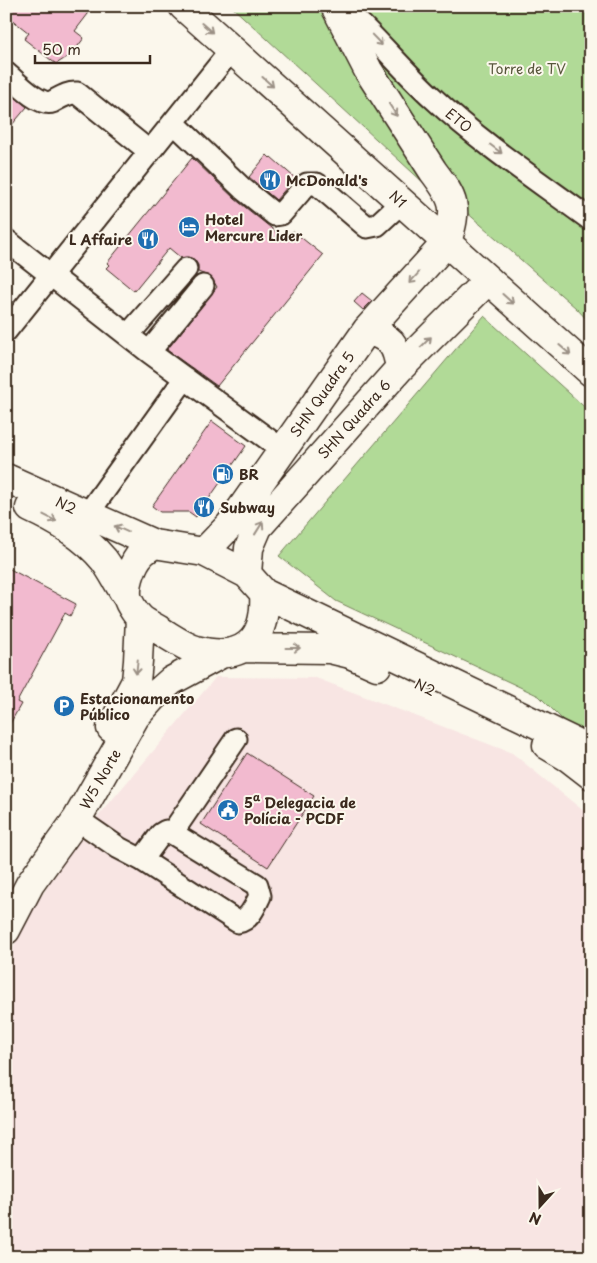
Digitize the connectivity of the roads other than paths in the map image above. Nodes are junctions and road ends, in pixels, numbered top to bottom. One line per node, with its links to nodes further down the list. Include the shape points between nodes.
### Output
1 (183, 6): 4 (main road, N1, one-way to 4)
2 (335, 6): 11 (main road, one-way to 11, via 368,70 444,186 454,207)
3 (341, 6): 9 (street, ETO, one-way to 9, via 432,98)
4 (232, 49): 6 (street); 8 (main road, N1, one-way to 8)
5 (6, 73): 7 (street, via 43,102 77,93)
6 (174, 123): 7 (street); 8 (street, via 274,215 281,214 307,184 317,184 367,227 377,225)
7 (150, 152): 13 (street)
8 (402, 202): 11 (main road, N1)
9 (591, 220)
10 (6, 240): 13 (street)
11 (447, 242): 14 (main road, N1); 16 (main road, SHN Quadra 5, one-way to 16)
12 (186, 269): 18 (street)
13 (52, 274): 17 (street); 18 (street)
14 (488, 280): 20 (main road, SHN Quadra 6, one-way to 14); 21 (main road, N1, one-way to 21)
15 (203, 286): 19 (street)
16 (368, 330): 20 (main road, via 393,344); 23 (main road, SHN Quadra 5)
17 (6, 332)
18 (128, 336): 19 (street)
19 (149, 352): 22 (street)
20 (400, 368): 29 (main road, SHN Quadra 6, one-way to 20, via 249,548 258,527)
21 (591, 372)
22 (185, 378): 23 (street); 26 (street)
23 (283, 450): 28 (main road, SHN Quadra 5, via 230,525)
24 (6, 478): 26 (main road, N2)
25 (6, 497): 30 (main road, N2, one-way to 30, via 55,520 84,540 104,560)
26 (87, 515): 27 (main road, N2, one-way to 26)
27 (154, 544): 28 (main road); 30 (main road, via 142,552 129,579)
28 (204, 552): 29 (main road)
29 (256, 584): 31 (main road, via 265,609 261,626 255,640); 33 (main road, N2)
30 (133, 607): 31 (main road, via 174,639 195,649); 38 (main road, W5 Norte, one-way to 38, via 138,661 136,681 89,768)
31 (232, 651): 34 (main road, N2, one-way to 34, via 329,649 350,654 534,737); 35 (main road, W5 Norte, via 171,681 153,697 135,717)
32 (236, 740): 36 (street)
33 (591, 750)
34 (591, 774)
35 (76, 819): 37 (street); 39 (main road, W5 Norte, via 30,884)
36 (172, 833): 37 (street, via 166,831 161,834); 37 (street, via 257,885 260,896 244,921 238,922)
37 (142, 860)
38 (6, 898)
39 (6, 930)

